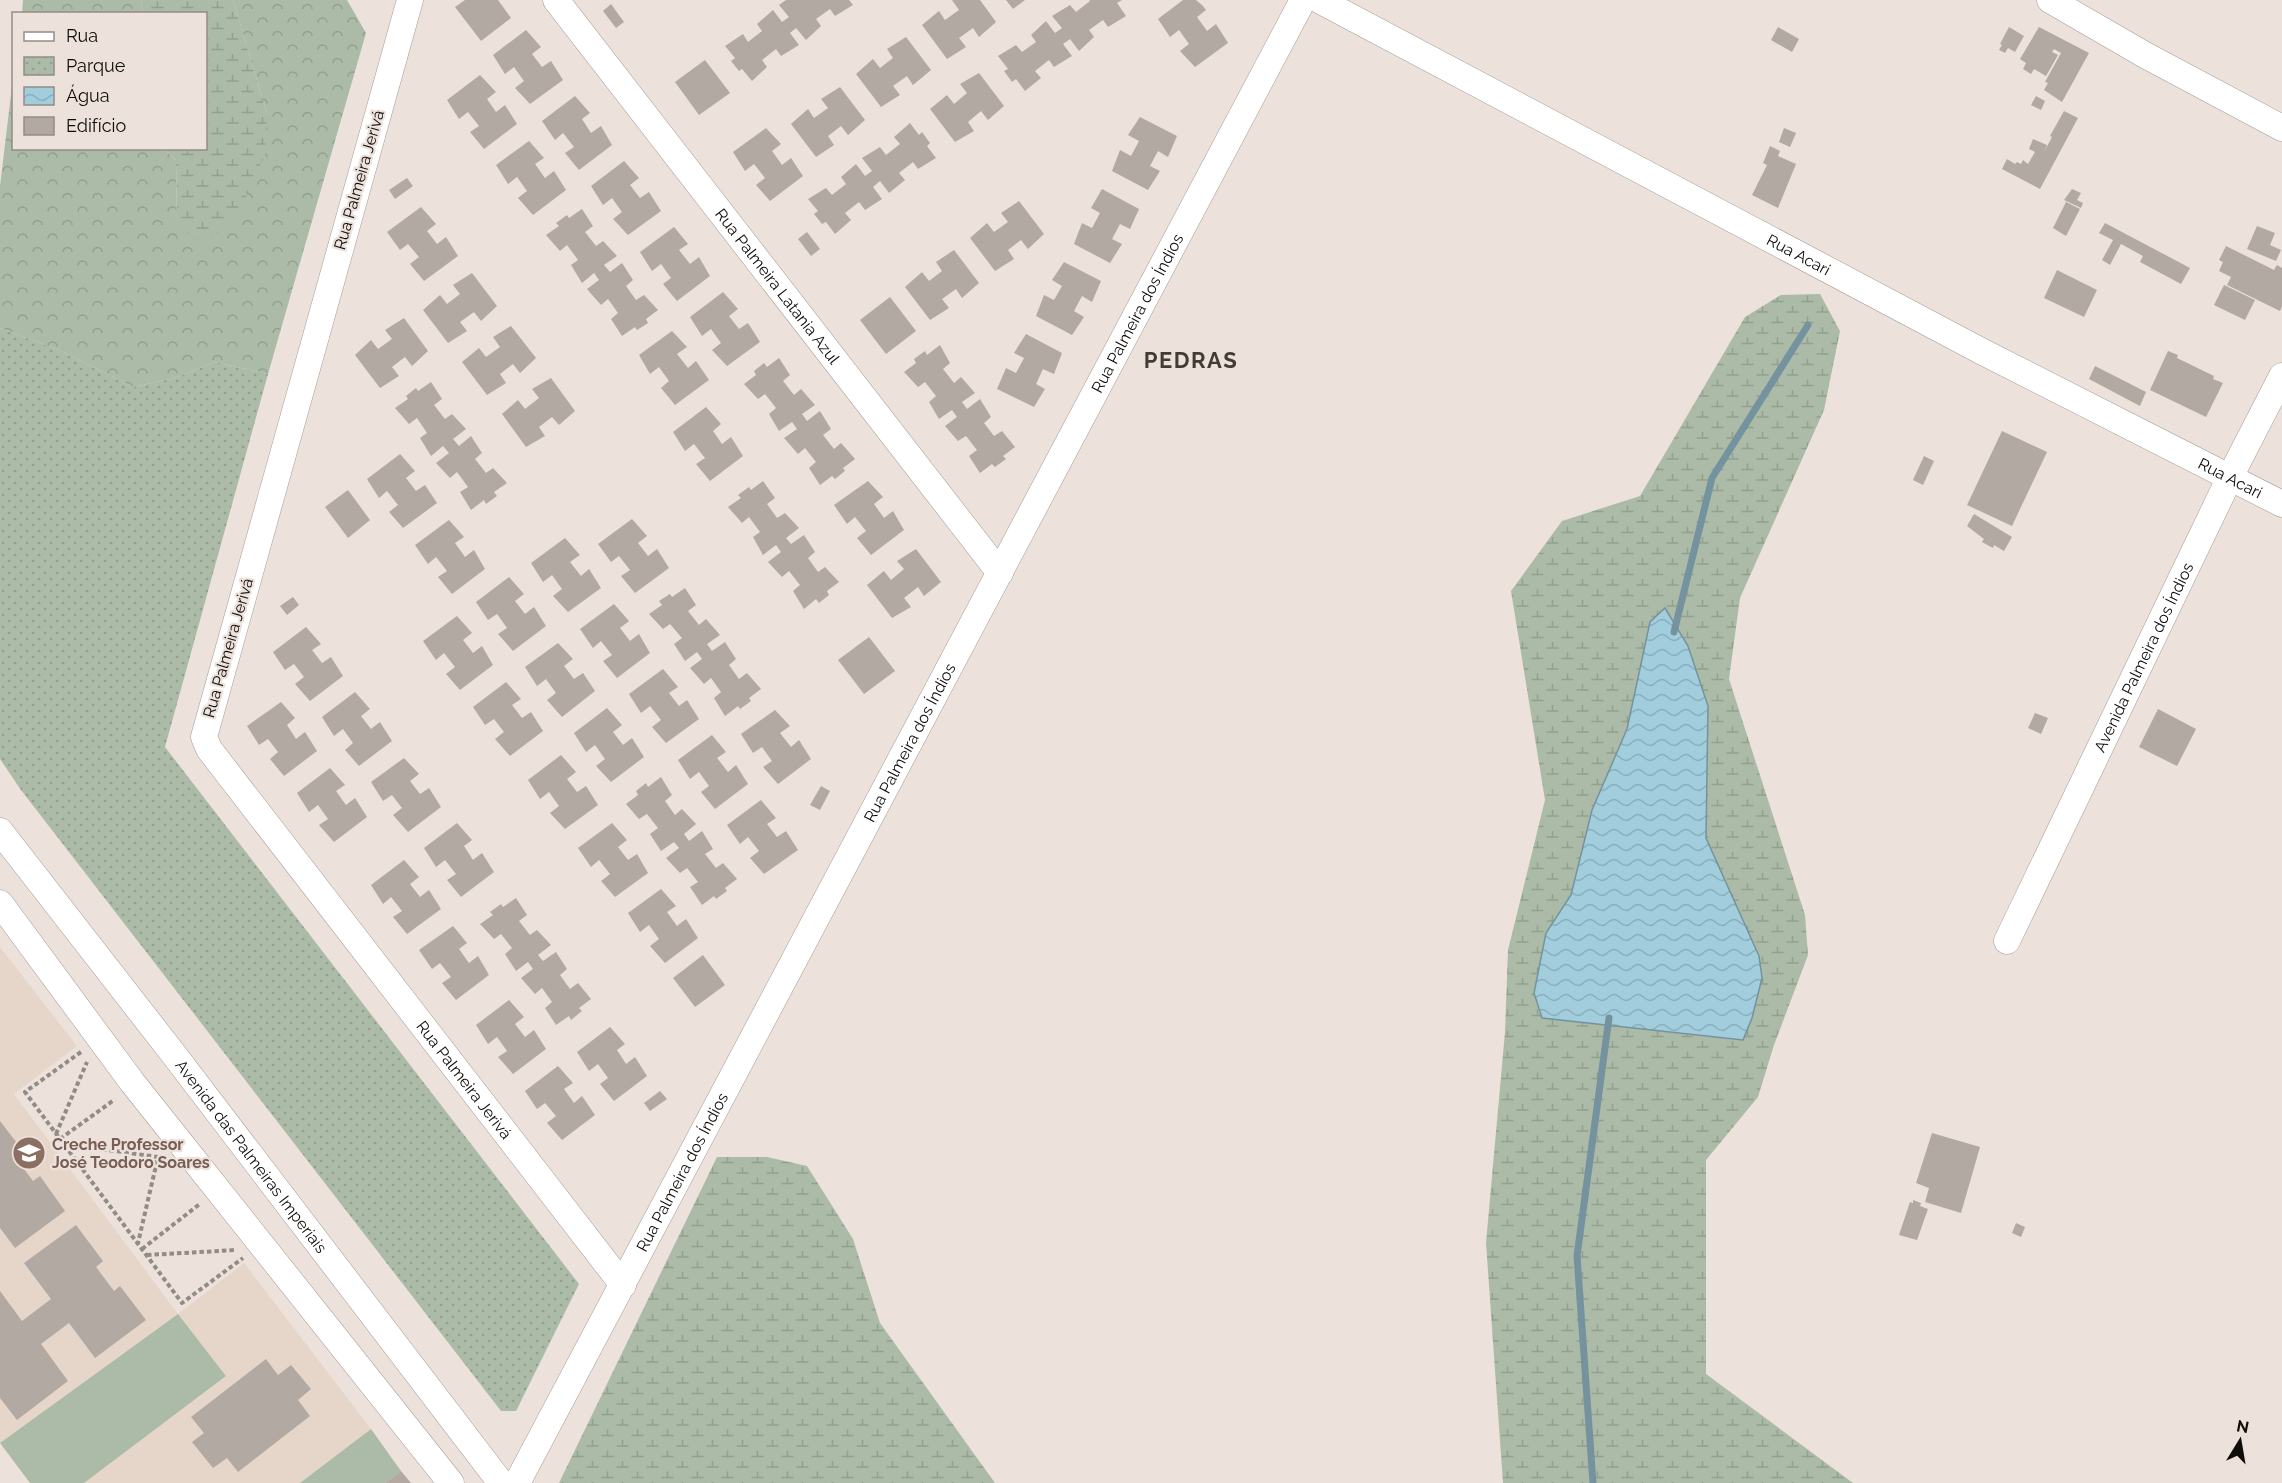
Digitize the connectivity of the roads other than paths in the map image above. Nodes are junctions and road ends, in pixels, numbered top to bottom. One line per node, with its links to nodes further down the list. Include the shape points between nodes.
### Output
1 (410, 0): 14 (street, Rua Palmeira Jerivá, via 204,737 209,749)
2 (556, 0): 10 (street, Rua Palmeira Latania Azul)
3 (1303, 0): 10 (street, Rua Palmeira dos Índios)
4 (1319, 0): 8 (street, Rua Acari, via 1981,351)
5 (2050, 0): 6 (street)
6 (2282, 128)
7 (2282, 376): 8 (street, Avenida Palmeira dos Índios)
8 (2230, 477): 9 (street, Rua Acari); 13 (street, Avenida Palmeira dos Índios)
9 (2282, 504)
10 (1000, 573): 14 (street, Rua Palmeira dos Índios)
11 (0, 831): 16 (street, Avenida das Palmeiras Imperiais)
12 (0, 903): 15 (street, via 132,1082)
13 (2007, 941)
14 (622, 1284): 17 (street, Rua Palmeira dos Índios)
15 (451, 1483)
16 (501, 1483)
17 (517, 1483)

